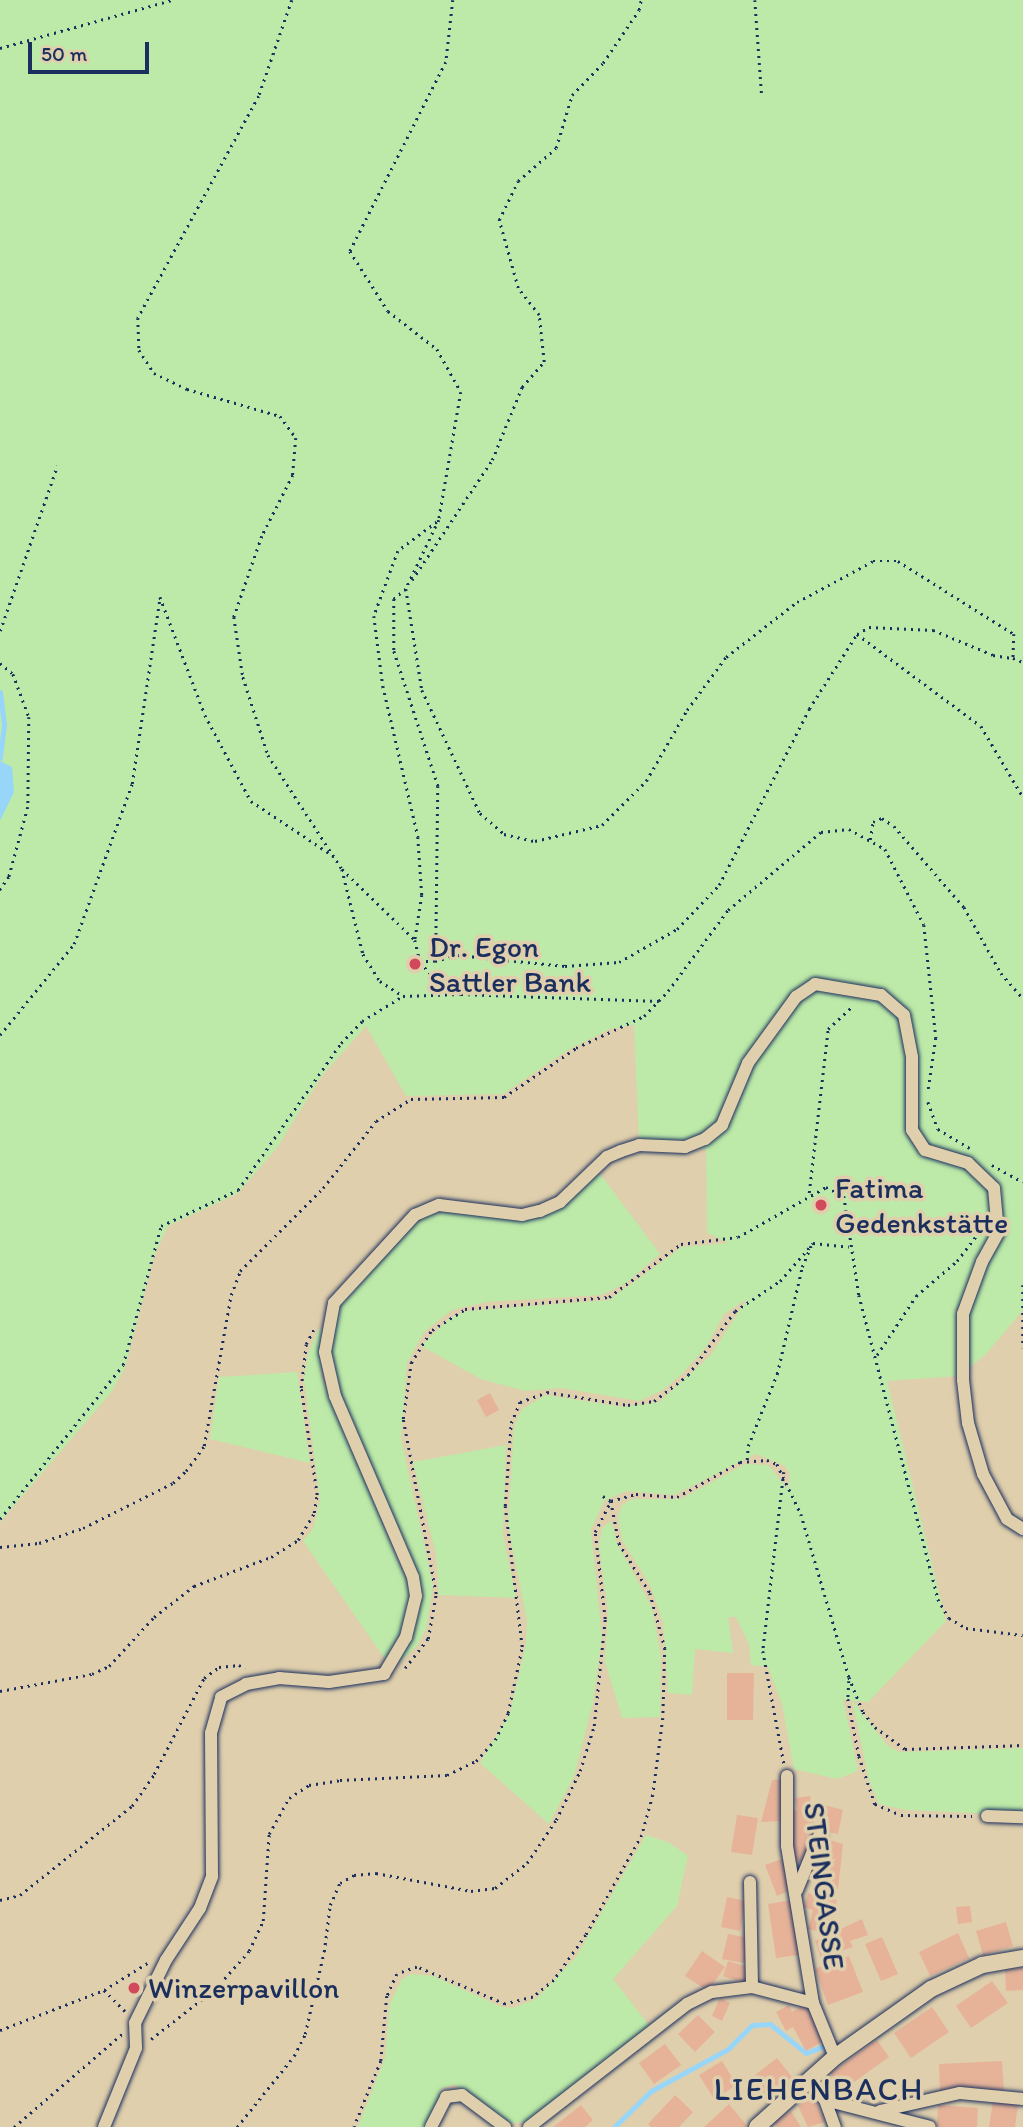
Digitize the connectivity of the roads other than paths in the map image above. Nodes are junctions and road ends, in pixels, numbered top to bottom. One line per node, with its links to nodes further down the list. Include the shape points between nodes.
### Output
1 (1023, 1529): 16 (street, via 1007,1519 983,1474 968,1423 963,1380 963,1314 998,1233 994,1188 979,1171 952,1156 925,1150 912,1130 912,1057 904,1015 881,995 815,984 796,997 770,1028 714,1134 685,1147 639,1145 621,1151 560,1202 540,1212 523,1215 427,1208 399,1230 342,1292 329,1316 326,1372 399,1542 416,1596 406,1637 384,1675 349,1681 256,1681 221,1697 214,1714 212,1876 200,1908 166,1959 135,2023 136,2048)
2 (787, 1776): 7 (street, STEINGASSE, via 787,1846)
3 (987, 1816): 4 (street)
4 (1023, 1817)
5 (820, 1834): 7 (street)
6 (750, 1882): 9 (street)
7 (796, 1890): 10 (street, STEINGASSE)
8 (1023, 1958): 11 (street, via 982,1965 931,1989)
9 (752, 1987): 10 (street); 19 (street, via 730,1987 687,2004)
10 (813, 2003): 11 (street, STEINGASSE)
11 (835, 2057): 12 (street)
12 (808, 2079): 14 (street); 20 (street)
13 (1023, 2099): 15 (street, via 960,2093)
14 (825, 2100): 15 (street); 21 (street)
15 (880, 2111): 22 (street)
16 (104, 2127)
17 (431, 2127): 18 (street, via 446,2097 463,2095)
18 (505, 2127)
19 (529, 2127)
20 (757, 2127)
21 (835, 2127)
22 (930, 2127)

